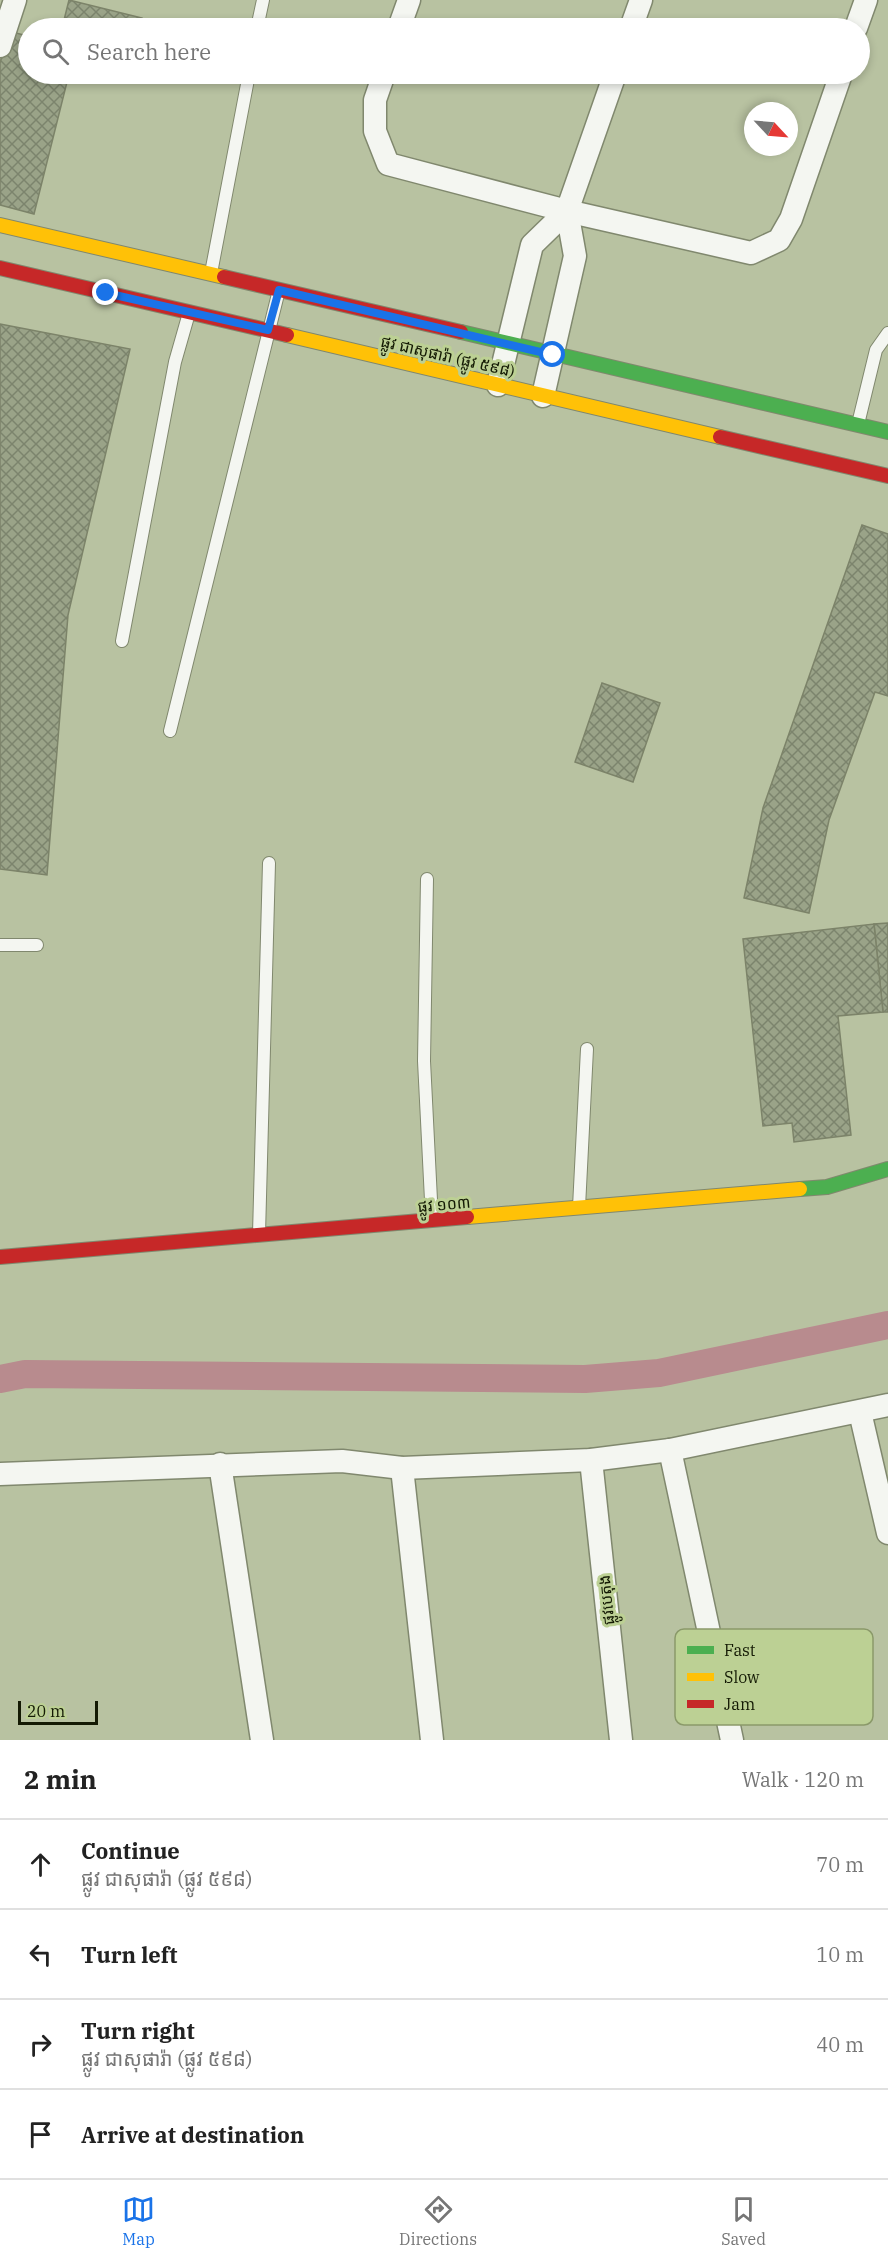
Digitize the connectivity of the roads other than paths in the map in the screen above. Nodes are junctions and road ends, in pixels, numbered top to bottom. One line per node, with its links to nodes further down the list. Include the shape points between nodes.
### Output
1 (15, 0): 10 (street)
2 (263, 0): 6 (lane)
3 (409, 0): 7 (street)
4 (641, 0): 8 (street)
5 (866, 0): 9 (street)
6 (260, 18)
7 (403, 18)
8 (635, 18)
9 (860, 18)
10 (0, 46)
11 (247, 84): 18 (lane)
12 (381, 84): 15 (street, via 375,100 375,131 388,164)
13 (611, 84): 15 (street)
14 (838, 84): 15 (street, via 791,219 779,240 751,253)
15 (567, 211): 23 (street, via 532,244); 24 (street, via 575,256)
16 (0, 225): 18 (main road, ផ្លូវ ជាសុផារ៉ា (ផ្លូវ ៥៩៨), via 115,257)
17 (0, 268): 20 (main road, ផ្លូវ ជាសុផារ៉ា (ផ្លូវ ៥៩៨), via 108,288)
18 (210, 274): 19 (main road, ផ្លូវ ជាសុផារ៉ា (ផ្លូវ ៥៩៨))
19 (279, 290): 21 (lane); 23 (main road, ផ្លូវ ជាសុផារ៉ា (ផ្លូវ ៥៩៨))
20 (189, 312): 21 (main road, ផ្លូវ ជាសុផារ៉ា (ផ្លូវ ៥៩៨)); 30 (lane, via 175,362)
21 (268, 330): 25 (main road, ផ្លូវ ជាសុផារ៉ា (ផ្លូវ ៥៩៨)); 31 (lane)
22 (888, 333): 27 (lane, via 876,350)
23 (509, 344): 24 (main road, ផ្លូវ ជាសុផារ៉ា (ផ្លូវ ៥៩៨)); 25 (street)
24 (553, 355): 26 (street); 27 (main road, ផ្លូវ ជាសុផារ៉ា (ផ្លូវ ៥៩៨))
25 (498, 386): 26 (main road, ផ្លូវ ជាសុផារ៉ា (ផ្លូវ ៥៩៨))
26 (543, 396): 29 (main road, ផ្លូវ ជាសុផារ៉ា (ផ្លូវ ៥៩៨))
27 (858, 424): 28 (main road, ផ្លូវ ជាសុផារ៉ា (ផ្លូវ ៥៩៨))
28 (888, 432)
29 (888, 476)
30 (122, 641)
31 (170, 731)
32 (269, 863): 40 (lane)
33 (427, 879): 39 (lane, via 424,1061)
34 (0, 945): 35 (lane)
35 (38, 945)
36 (587, 1049): 38 (lane)
37 (888, 1169): 38 (main road, ផ្លូវ ១០៣, via 827,1187)
38 (579, 1209): 39 (main road, ផ្លូវ ១០៣)
39 (432, 1221): 40 (main road, ផ្លូវ ១០៣)
40 (259, 1236): 41 (main road, ផ្លូវ ១០៣)
41 (0, 1257)
42 (888, 1405): 43 (street)
43 (860, 1412): 44 (street); 49 (street)
44 (670, 1450): 45 (street); 50 (street)
45 (591, 1460): 47 (street); 54 (street, ផ្លូវបេតុង)
46 (220, 1464): 47 (street, via 342,1461); 48 (street); 52 (street)
47 (402, 1468): 53 (street)
48 (0, 1474)
49 (888, 1533)
50 (708, 1629)
51 (729, 1725): 55 (street)
52 (262, 1740)
53 (432, 1740)
54 (621, 1740)
55 (732, 1740)

